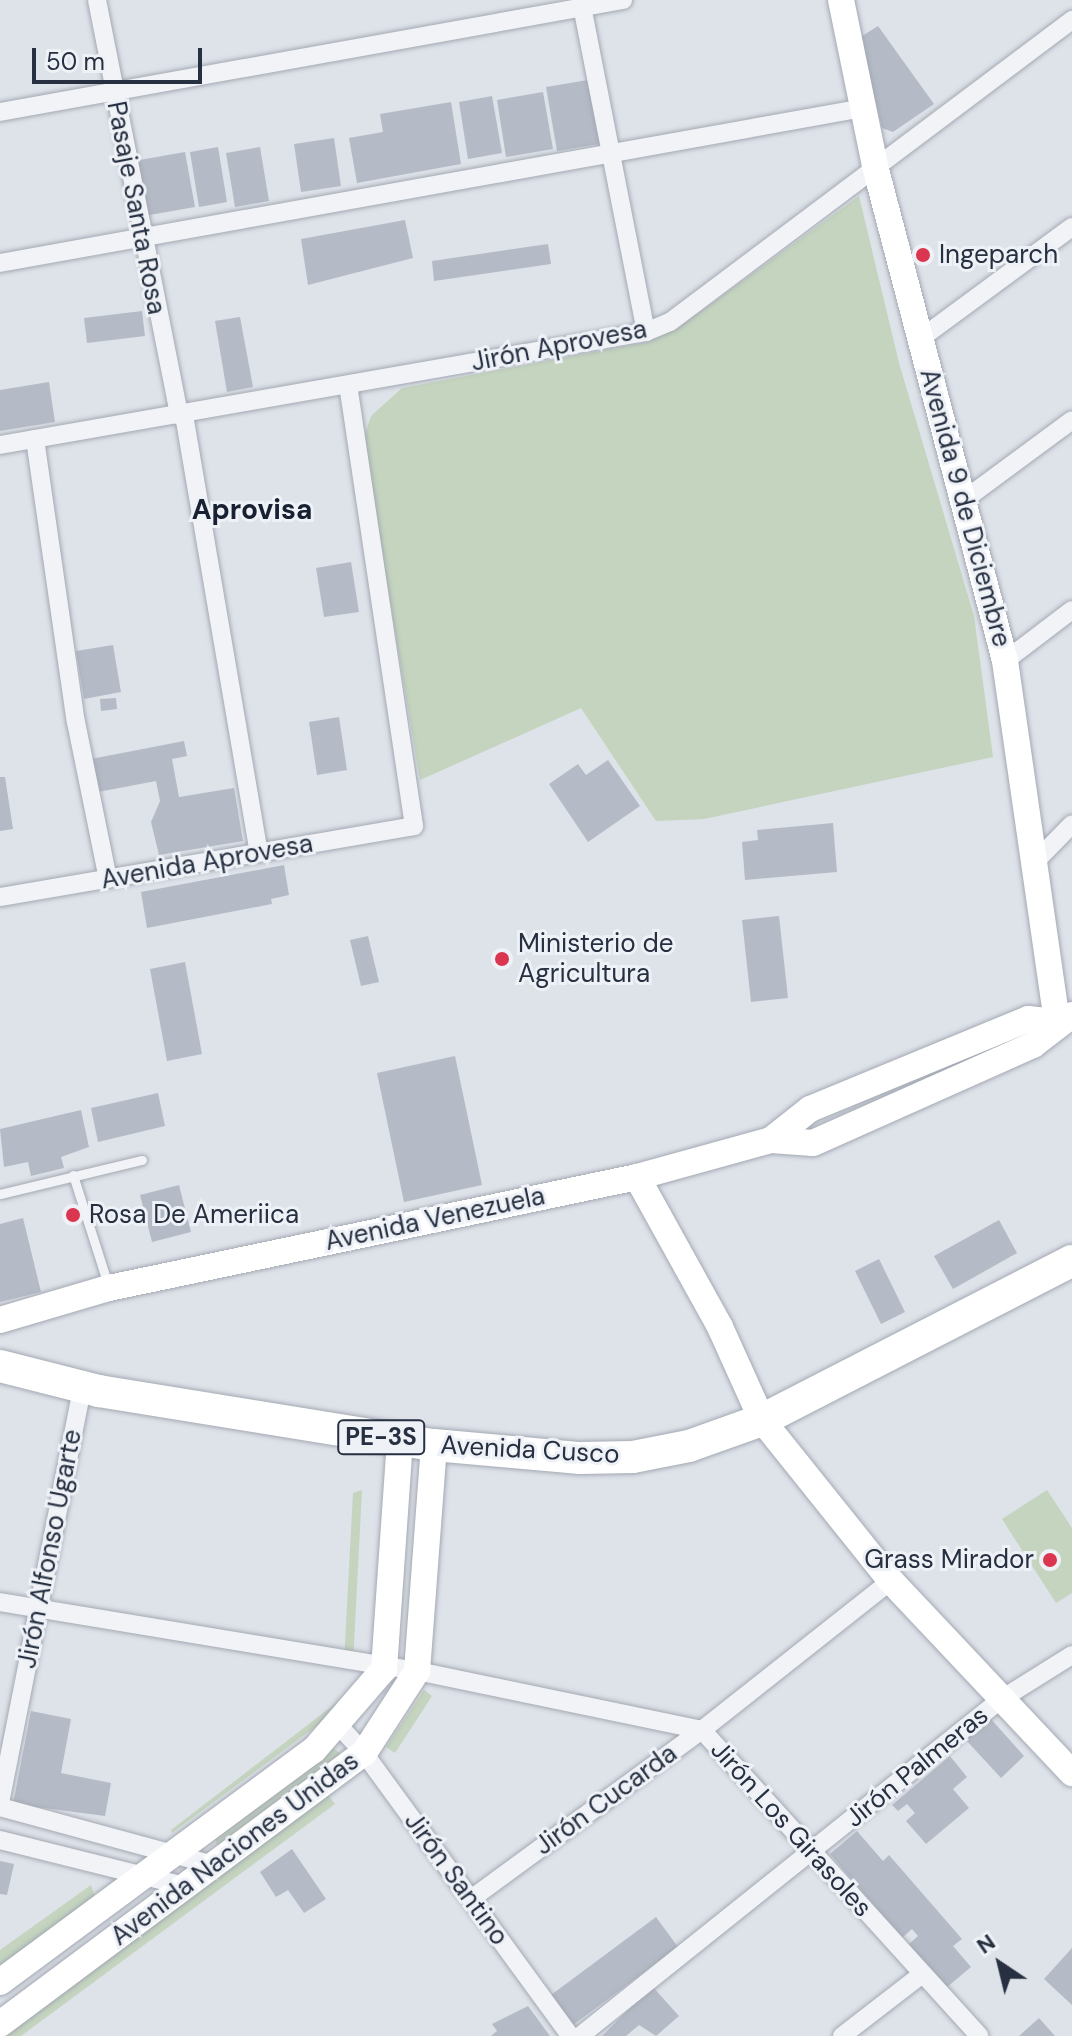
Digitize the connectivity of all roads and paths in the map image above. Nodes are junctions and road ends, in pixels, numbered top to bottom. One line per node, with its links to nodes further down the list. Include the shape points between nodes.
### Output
1 (97, 0): 6 (street, Pasaje Santa Rosa)
2 (623, 0): 4 (street)
3 (841, 0): 7 (street, Avenida 9 de Diciembre)
4 (582, 6): 6 (street); 9 (street)
5 (1072, 20): 10 (street, Jirón Aprovesa)
6 (112, 91): 8 (street); 12 (street, Pasaje Santa Rosa)
7 (863, 108): 9 (street); 10 (street, Avenida 9 de Diciembre)
8 (0, 112)
9 (613, 155): 12 (street); 14 (street)
10 (875, 166): 14 (street, Jirón Aprovesa, via 670,322); 15 (street, Avenida 9 de Diciembre)
11 (1072, 227): 15 (street)
12 (141, 239): 13 (street); 17 (street, Pasaje Santa Rosa)
13 (0, 263)
14 (646, 332): 16 (street, Jirón Aprovesa)
15 (920, 339): 21 (street, Avenida 9 de Diciembre)
16 (348, 386): 17 (street, Jirón Aprovesa); 25 (street, Avenida Aprovesa, via 414,826)
17 (182, 416): 19 (street, Jirón Aprovesa); 25 (street, Pasaje Santa Rosa)
18 (1072, 420): 21 (street)
19 (35, 439): 20 (street, Jirón Aprovesa); 27 (street, via 76,722)
20 (0, 445)
21 (964, 500): 23 (street, Avenida 9 de Diciembre)
22 (1072, 610): 23 (street)
23 (1005, 661): 26 (street, Avenida 9 de Diciembre)
24 (1072, 824): 26 (street)
25 (259, 853): 27 (street, Avenida Aprovesa)
26 (1034, 863): 29 (street, Avenida 9 de Diciembre)
27 (108, 879): 28 (street, Avenida Aprovesa)
28 (0, 897)
29 (1065, 1018): 32 (street, Avenida Venezuela, via 1033,1045 813,1143 771,1140)
30 (142, 1160): 31 (lane)
31 (73, 1175): 33 (lane); 35 (lane)
32 (637, 1177): 35 (street, Avenida Venezuela); 39 (street, via 720,1327)
33 (0, 1194)
34 (1072, 1261): 39 (highway, Avenida Cusco / PE-3S)
35 (109, 1288): 36 (street, Avenida Venezuela)
36 (0, 1320)
37 (0, 1366): 38 (highway, Avenida Cusco / PE-3S)
38 (82, 1388): 40 (highway, Avenida Cusco / PE-3S); 44 (street, Jirón Alfonso Ugarte)
39 (762, 1420): 41 (highway, Avenida Cusco / PE-3S, via 689,1446 633,1457 580,1458); 42 (street)
40 (400, 1440): 41 (highway, Avenida Cusco / PE-3S); 46 (street)
41 (434, 1445): 47 (street, Avenida Naciones Unidas)
42 (891, 1581): 48 (street); 50 (street, Jirón Cucarda)
43 (0, 1602): 44 (street, Jirón Los Girasoles)
44 (37, 1610): 46 (street, Jirón Los Girasoles); 53 (street, Jirón Alfonso Ugarte)
45 (1072, 1655): 48 (street, Jirón Palmeras)
46 (384, 1669): 47 (street, Jirón Los Girasoles); 49 (street, Avenida Naciones Unidas)
47 (417, 1671): 50 (street, Jirón Los Girasoles); 51 (street, Avenida Naciones Unidas)
48 (1000, 1700): 52 (street); 56 (street, Jirón Palmeras)
49 (339, 1726): 51 (street, Jirón Santino); 55 (street, Avenida Naciones Unidas)
50 (702, 1730): 56 (street, Jirón Los Girasoles); 60 (street, Jirón Cucarda)
51 (364, 1753): 57 (street, Avenida Naciones Unidas); 60 (street, Jirón Santino)
52 (1072, 1773)
53 (0, 1805): 55 (street)
54 (0, 1840): 58 (street)
55 (174, 1852): 57 (street); 58 (street, Avenida Naciones Unidas)
56 (811, 1852): 61 (street, Jirón Los Girasoles); 65 (street, Jirón Palmeras)
57 (214, 1865): 59 (street, Avenida Naciones Unidas)
58 (145, 1875): 59 (street); 62 (street, Avenida Naciones Unidas)
59 (185, 1886): 63 (street, Avenida Naciones Unidas)
60 (471, 1899): 64 (street, Jirón Santino)
61 (921, 1975): 66 (street); 67 (street, Jirón Los Girasoles)
62 (0, 1982)
63 (0, 2024)
64 (570, 2036)
65 (580, 2036)
66 (842, 2036)
67 (979, 2036)

